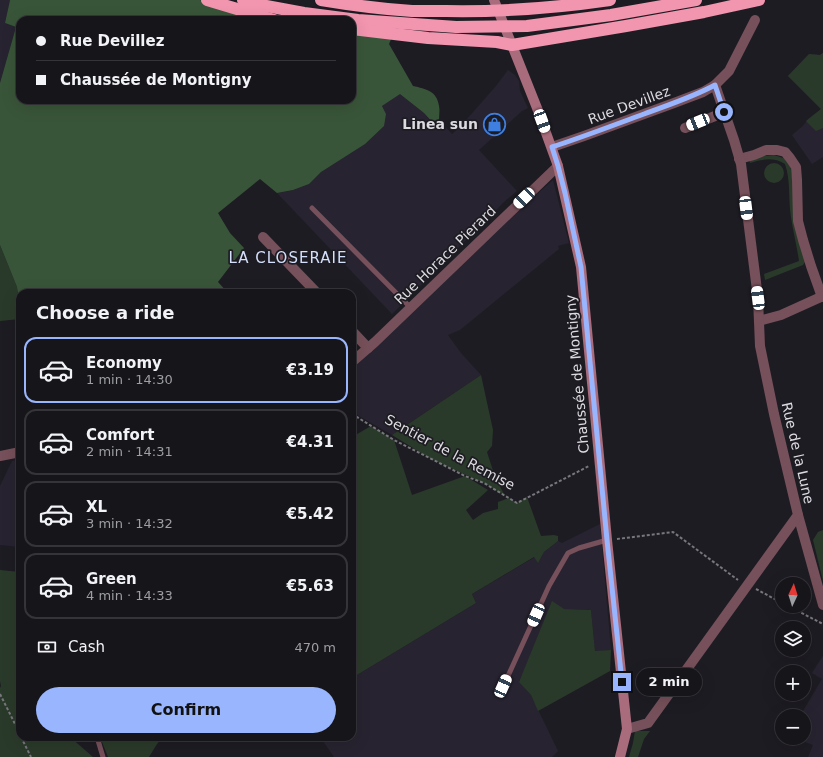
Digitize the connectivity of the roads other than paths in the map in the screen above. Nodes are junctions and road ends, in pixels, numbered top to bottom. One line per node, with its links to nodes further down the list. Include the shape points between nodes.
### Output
1 (207, 0): 8 (highway)
2 (243, 0): 9 (highway)
3 (321, 0): 4 (highway, via 413,11 482,12)
4 (610, 0)
5 (696, 0): 10 (highway, via 527,26 456,27)
6 (759, 0): 13 (highway, via 626,26)
7 (494, 1): 13 (main road, Chaussée de Montigny)
8 (261, 16)
9 (327, 16)
10 (356, 20)
11 (755, 20): 14 (street, Rue Devillez, via 729,71)
12 (356, 29): 13 (highway, via 428,38 497,42)
13 (510, 40): 17 (main road, Chaussée de Montigny)
14 (715, 85): 15 (street); 17 (street, Rue Devillez, via 703,92)
15 (724, 112): 16 (street); 18 (street, Rue de la Lune)
16 (685, 128)
17 (552, 147): 19 (main road, Chaussée de Montigny)
18 (739, 159): 23 (street, via 766,150 777,150 785,152 796,167 798,221); 25 (street, Rue de la Lune, via 758,298)
19 (558, 166): 24 (street, Rue Horace Pierard); 32 (main road, Chaussée de Montigny, via 581,267)
20 (312, 208): 24 (lane)
21 (263, 237): 22 (street)
22 (313, 289)
23 (820, 298): 25 (street, via 781,315)
24 (410, 308): 27 (street, Rue Horace Pierard)
25 (758, 321): 31 (street, Rue de la Lune, via 767,380)
26 (356, 335): 27 (street)
27 (368, 348): 28 (street, Rue Horace Pierard)
28 (356, 358)
29 (16, 453): 30 (street)
30 (0, 456)
31 (798, 515): 33 (street); 35 (street, Rue de la Lune, via 648,723)
32 (607, 540): 34 (lane, via 568,553 549,586); 35 (main road, Chaussée de Montigny)
33 (823, 605)
34 (503, 686)
35 (627, 730): 38 (main road, Chaussée de Montigny)
36 (98, 741): 37 (lane)
37 (103, 757)
38 (620, 757)

